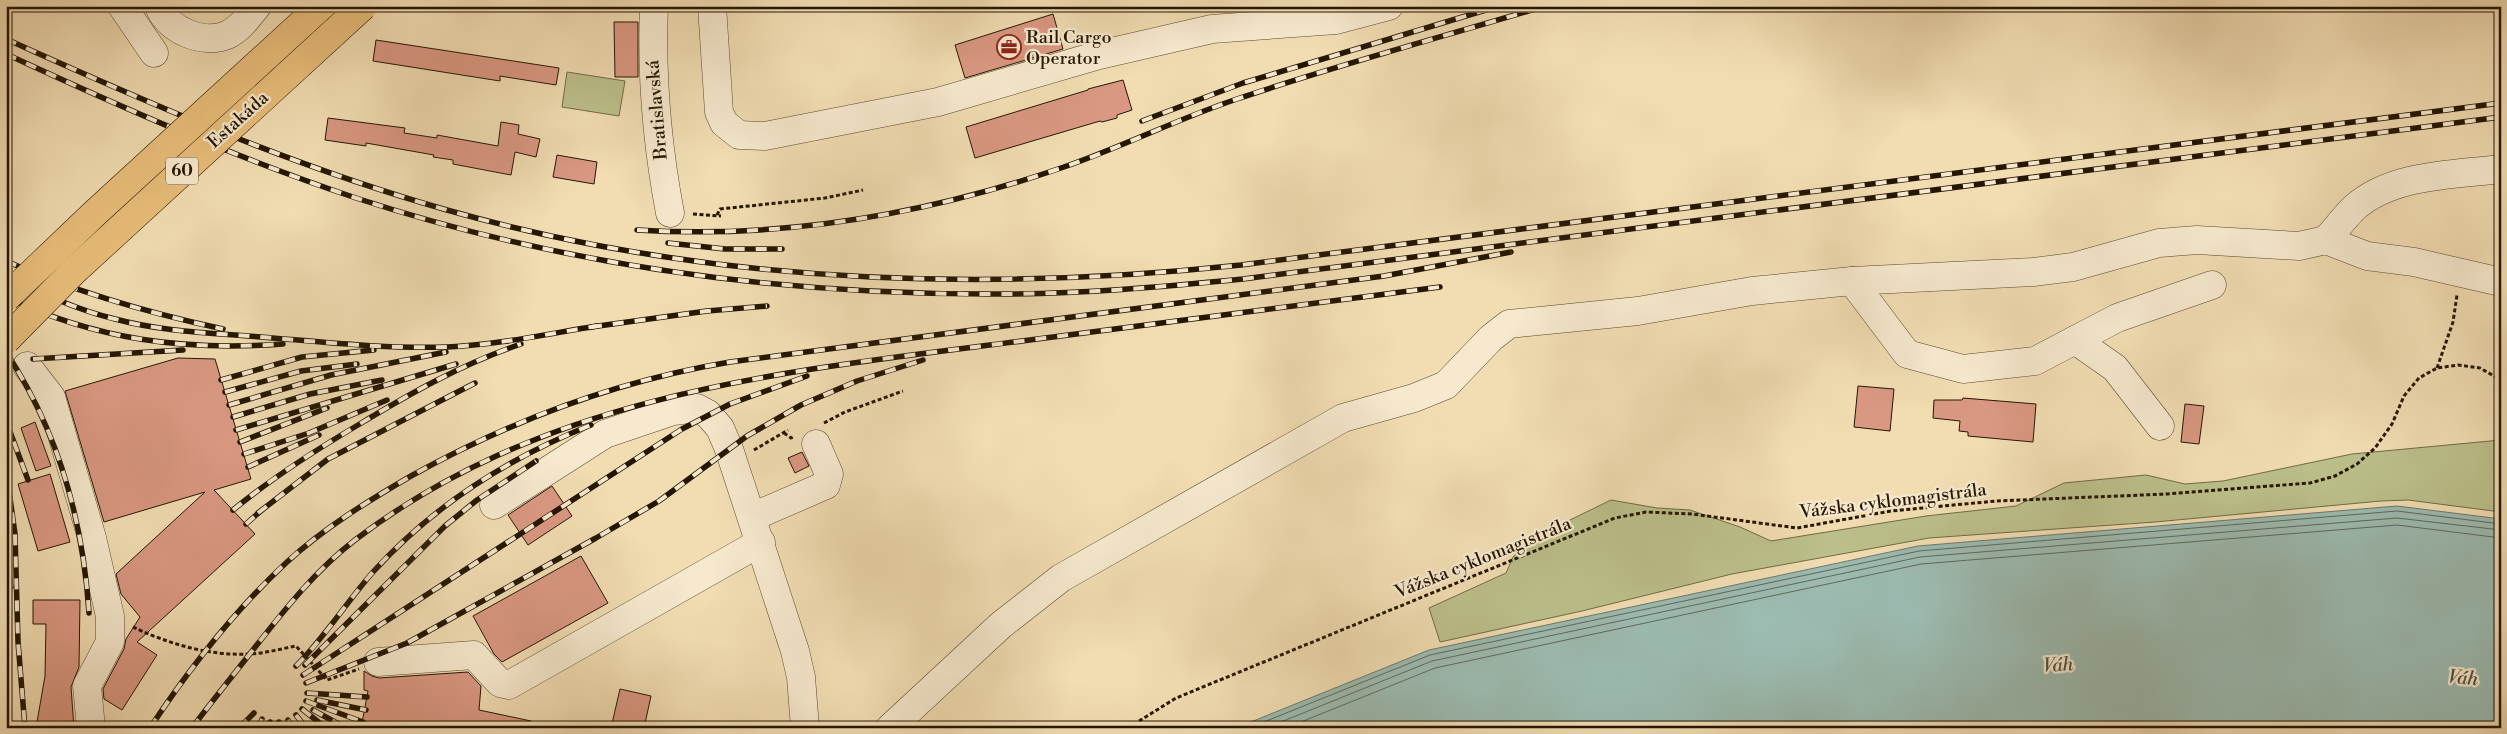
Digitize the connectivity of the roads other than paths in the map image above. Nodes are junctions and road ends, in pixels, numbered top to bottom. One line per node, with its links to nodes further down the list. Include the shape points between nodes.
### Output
1 (122, 6): 9 (street)
2 (159, 6): 3 (street, via 169,24 184,32 209,38 225,36 236,30)
3 (257, 6)
4 (321, 6): 16 (main road, Estakáda / 60, bridge)
5 (363, 6): 17 (main road, Estakáda / 60, bridge, via 95,252)
6 (654, 6): 11 (street, Bratislavská, via 652,61 661,165)
7 (712, 6): 8 (street, via 719,112 730,129 750,137 938,102 1099,55 1212,29 1336,20)
8 (1389, 6)
9 (154, 53)
10 (2501, 169): 12 (street, via 2434,176 2386,188 2354,208)
11 (670, 213)
12 (2326, 240): 13 (street, via 2299,246 2197,240 2159,243 2073,267 2033,272); 14 (street, via 2367,256 2414,262)
13 (1852, 281): 18 (street, via 1907,354 1963,370 2035,361); 28 (street, via 1752,291 1638,310 1509,324 1446,385 1414,398 1343,418 1061,578 1001,625)
14 (2501, 282)
15 (2212, 286): 18 (street, via 2117,318)
16 (6, 298)
17 (6, 340)
18 (2075, 340): 20 (street, via 2115,368)
19 (26, 366): 26 (street, via 51,396 92,538 110,616 110,642 87,686)
20 (2160, 426)
21 (816, 444): 23 (street, via 829,474 826,485)
22 (494, 505): 23 (street, via 605,434 673,411 697,408 708,414 720,428)
23 (752, 517): 24 (street)
24 (761, 542): 25 (street, via 509,685 500,682 474,654); 27 (street, via 795,651 801,677)
25 (378, 662)
26 (91, 728)
27 (805, 728)
28 (890, 728)

